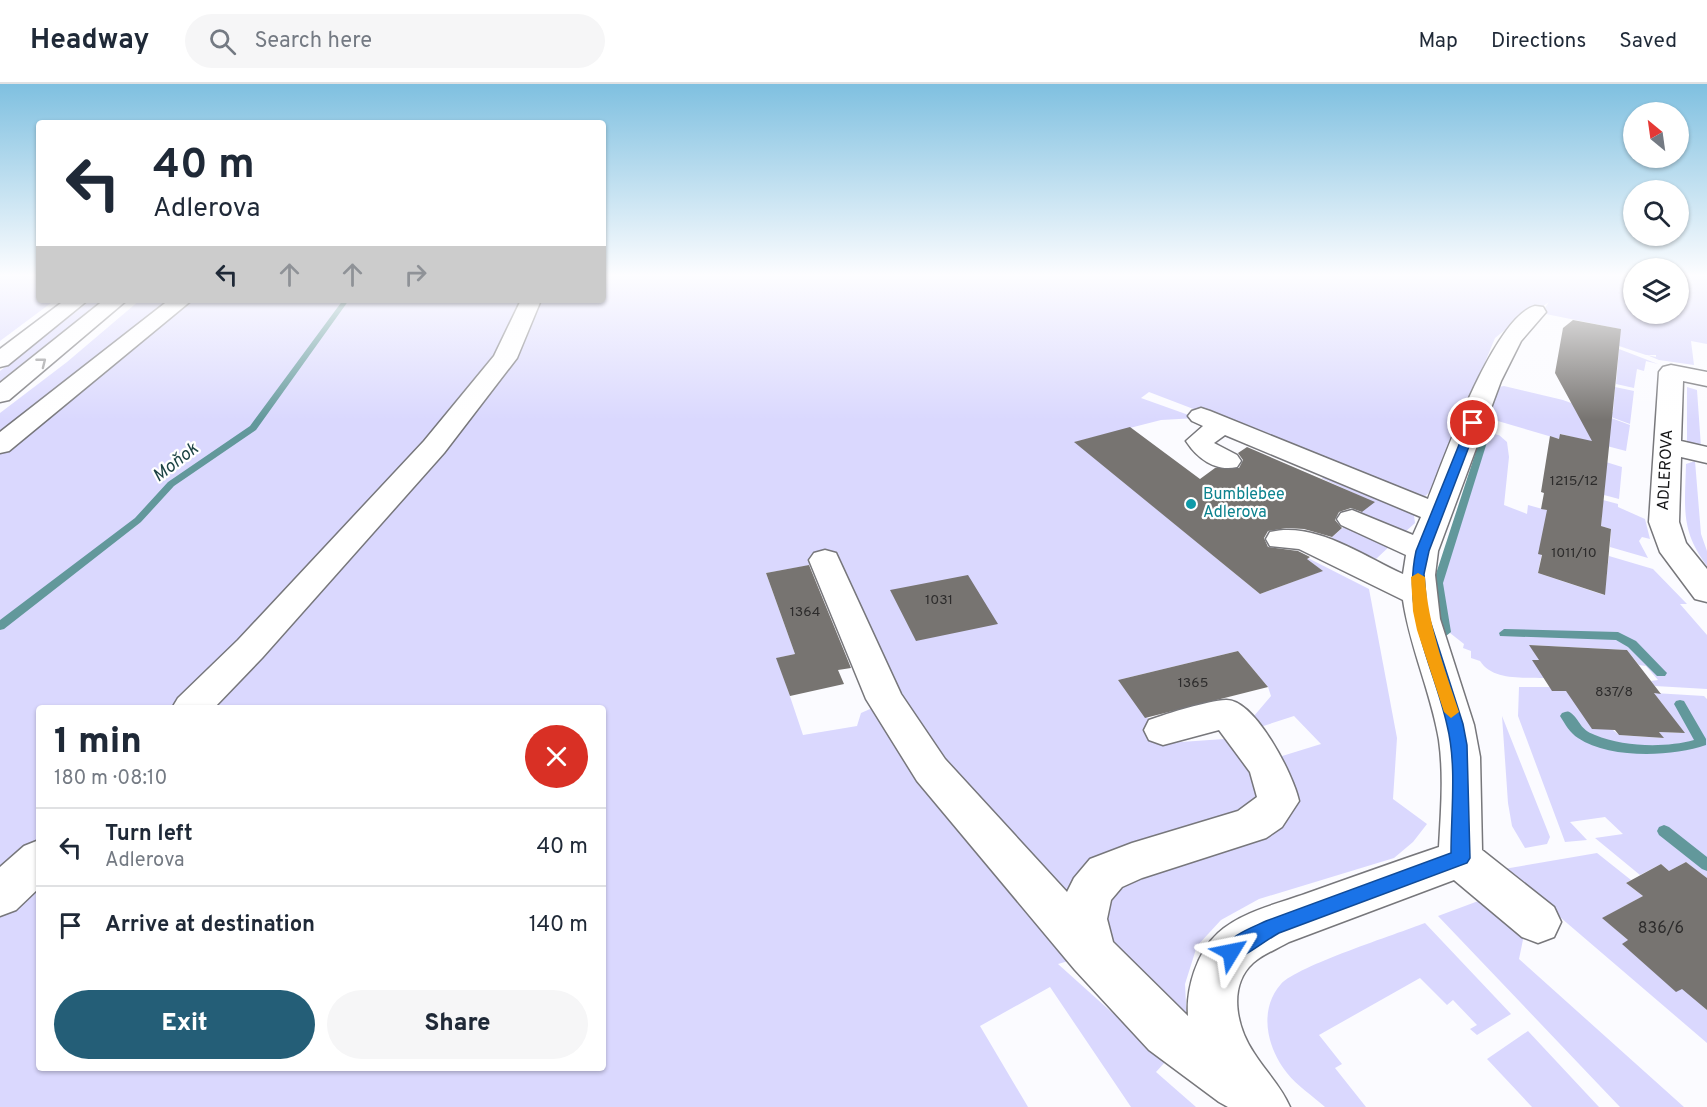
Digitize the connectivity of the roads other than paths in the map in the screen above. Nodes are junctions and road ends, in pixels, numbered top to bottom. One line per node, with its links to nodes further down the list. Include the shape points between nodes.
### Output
1 (47, 324): 6 (main road)
2 (87, 324): 8 (main road, one-way to 2)
3 (152, 324): 9 (main road)
4 (520, 324): 20 (main road, via 505,358 434,447)
5 (1525, 324): 13 (main road, via 1511,339 1489,381)
6 (0, 360)
7 (1707, 379): 10 (main road, ADLEROVA, via 1671,372)
8 (0, 394)
9 (0, 445)
10 (1667, 446): 11 (main road); 18 (main road, ADLEROVA, via 1665,532 1684,565)
11 (1707, 455)
12 (1227, 461): 13 (main road, via 1205,450 1199,441 1212,420 1313,469)
13 (1437, 513): 16 (main road)
14 (1352, 519): 16 (main road)
15 (1281, 539): 19 (main road, via 1305,540)
16 (1410, 546): 19 (main road, via 1418,574)
17 (825, 560): 26 (main road, via 885,699 931,770)
18 (1707, 591)
19 (1418, 594): 22 (main road, via 1459,745)
20 (194, 705)
21 (1163, 730): 26 (main road, via 1227,714 1266,764 1276,783 1278,801 1267,815 1251,825 1106,873 1090,892 1084,919)
22 (1461, 858): 25 (main road); 27 (main road, via 1273,927 1231,952 1217,975 1212,1006 1216,1038)
23 (36, 862): 24 (main road)
24 (0, 896)
25 (1538, 922)
26 (1092, 954): 27 (main road, via 1167,1032)
27 (1253, 1096)

